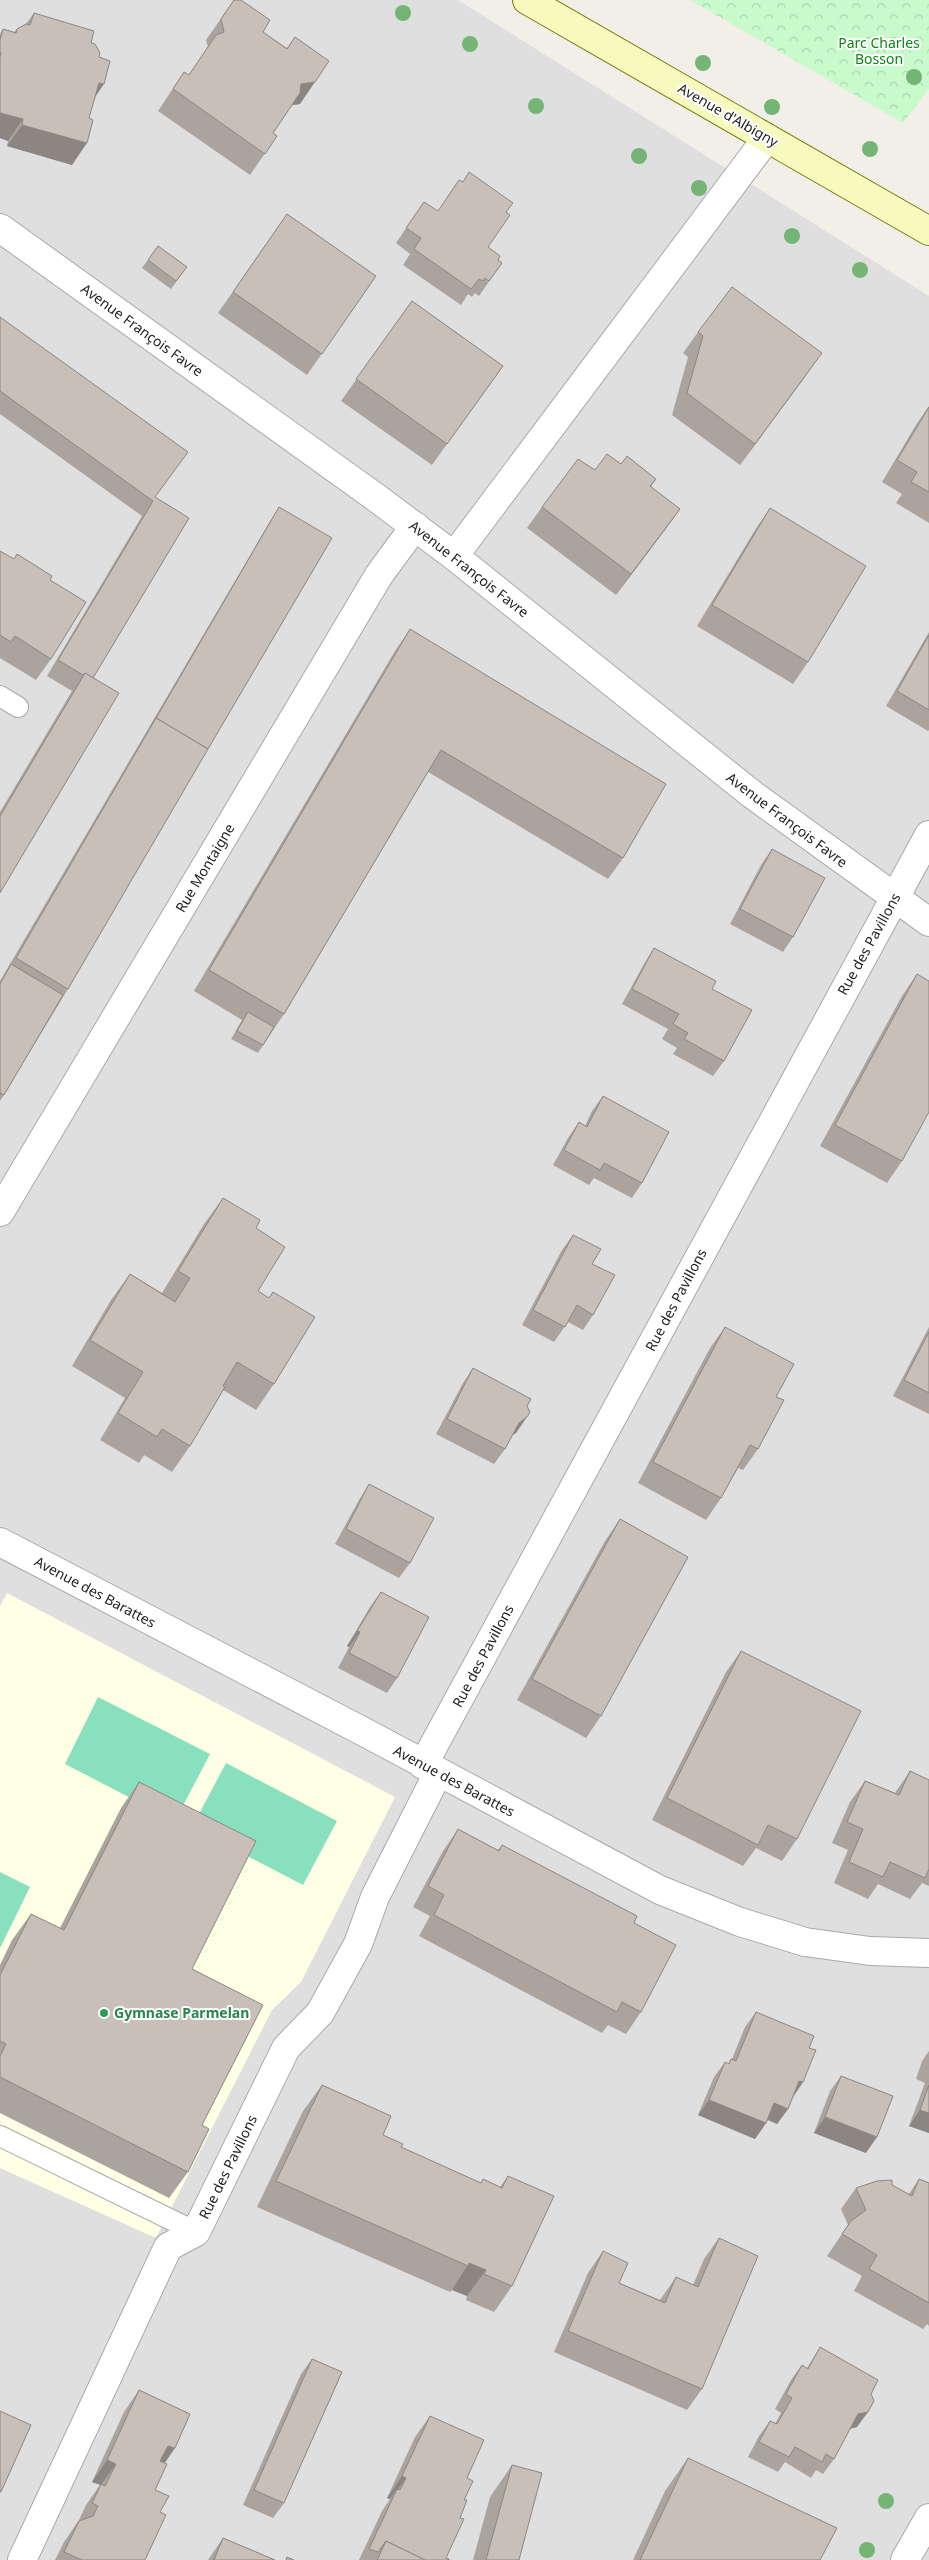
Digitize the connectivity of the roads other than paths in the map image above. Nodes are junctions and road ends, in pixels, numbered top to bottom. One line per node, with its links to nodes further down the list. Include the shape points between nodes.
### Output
1 (527, 0): 2 (main road, Avenue d'Albigny)
2 (767, 138): 4 (main road, Avenue d'Albigny); 6 (street)
3 (0, 228): 5 (street, Avenue François Favre)
4 (929, 231)
5 (415, 526): 6 (street, Avenue François Favre); 12 (street, Rue Montaigne, via 379,575)
6 (454, 556): 10 (street, Avenue François Favre, via 753,795)
7 (0, 696): 8 (lane)
8 (18, 707)
9 (929, 835): 10 (street, Rue des Pavillons)
10 (895, 897): 11 (street, Avenue François Favre); 14 (street, Rue des Pavillons)
11 (929, 922)
12 (0, 1212)
13 (0, 1542): 14 (street, Avenue des Barattes)
14 (431, 1769): 15 (street, Avenue des Barattes, via 660,1890 740,1922 834,1948); 17 (street, Rue des Pavillons, via 358,1944 320,2013 286,2048)
15 (929, 1953)
16 (0, 2136): 17 (lane)
17 (196, 2232): 19 (street, Rue des Pavillons, via 168,2247)
18 (929, 2518): 20 (street)
19 (22, 2560)
20 (905, 2560)

